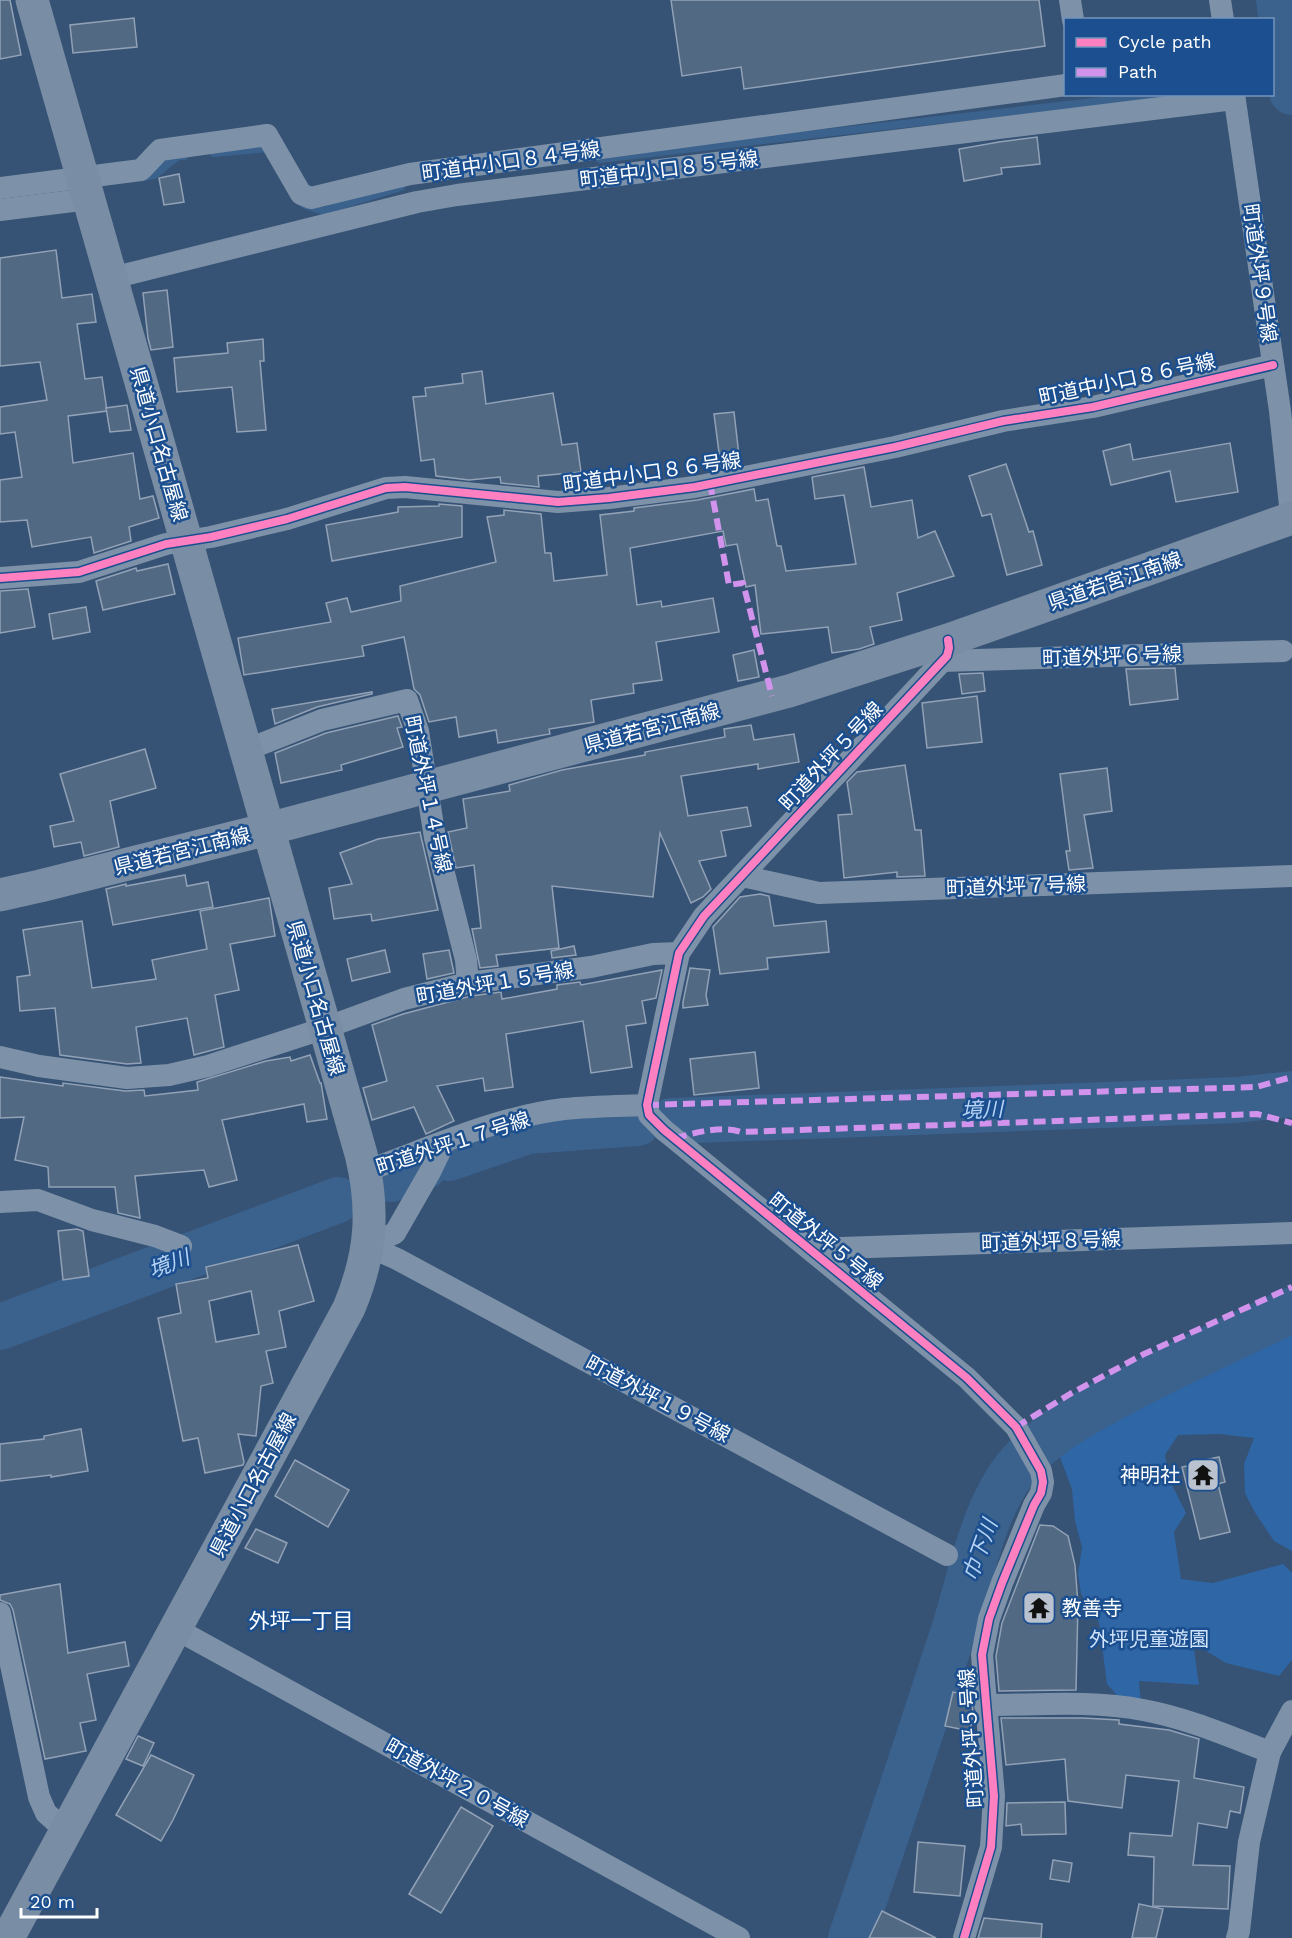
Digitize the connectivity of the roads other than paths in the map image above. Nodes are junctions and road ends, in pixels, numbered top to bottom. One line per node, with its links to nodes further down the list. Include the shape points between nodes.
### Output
1 (32, 0): 9 (main road, 県道小口名古屋線)
2 (1070, 0): 4 (street)
3 (1220, 0): 5 (street)
4 (1073, 18)
5 (1223, 18)
6 (1064, 85): 9 (street, 町道中小口８４号線, via 410,174 311,198 301,194 267,135 160,150 141,170)
7 (1234, 97): 11 (street, 町道中小口８５号線, via 457,195); 12 (street, 町道外坪９号線)
8 (0, 188): 9 (street, 町道中小口８４号線)
9 (86, 188): 10 (street); 11 (main road, 県道小口名古屋線)
10 (0, 210)
11 (111, 278): 15 (main road, 県道小口名古屋線)
12 (1273, 365): 13 (street, 町道外坪９号線); 15 (street, 町道中小口８６号線, via 1093,407 1003,421 694,487 558,502 386,488 287,519)
13 (1292, 518): 14 (street, 町道外坪９号線); 17 (main road, 県道若宮江南線)
14 (1292, 524)
15 (186, 541): 16 (street, 町道中小口８６号線, via 79,572); 19 (main road, 県道小口名古屋線)
16 (0, 578)
17 (945, 651): 18 (street, 町道外坪６号線); 20 (main road, 県道若宮江南線); 22 (street, 町道外坪５号線)
18 (1283, 651)
19 (246, 750): 20 (street, 町道外坪１４号線, via 322,720 407,700 418,731); 21 (main road, 県道小口名古屋線)
20 (425, 787): 21 (main road, 県道若宮江南線); 26 (street, 町道外坪１４号線)
21 (268, 829): 24 (main road, 県道若宮江南線); 27 (main road, 県道小口名古屋線)
22 (742, 876): 23 (street, 町道外坪７号線, via 819,892); 25 (street, 町道外坪５号線, via 704,916)
23 (1292, 876)
24 (0, 895)
25 (680, 953): 26 (street, 町道外坪１５号線); 29 (street, 町道外坪５号線)
26 (468, 983): 27 (street, 町道外坪１５号線, via 404,999)
27 (325, 1028): 28 (street, 町道外坪１５号線, via 169,1075 127,1078); 31 (main road, 県道小口名古屋線)
28 (0, 1057)
29 (654, 1116): 30 (street, 町道外坪１７号線, via 564,1109 489,1126); 36 (street, 町道外坪５号線)
30 (438, 1156): 31 (street, 町道外坪１７号線); 35 (street, via 395,1233)
31 (368, 1183): 35 (main road, 県道小口名古屋線)
32 (0, 1202): 34 (street, via 38,1200)
33 (1292, 1233): 36 (street, 町道外坪８号線)
34 (181, 1246)
35 (368, 1246): 37 (street, 町道外坪１９号線, via 397,1258); 39 (main road, 県道小口名古屋線, via 349,1308)
36 (811, 1249): 40 (street, 町道外坪５号線, via 967,1378 1016,1427 1041,1471 1041,1493 989,1619 982,1654)
37 (947, 1555)
38 (0, 1613): 43 (street, via 39,1797 46,1813)
39 (176, 1629): 43 (main road, 県道小口名古屋線); 45 (street, 町道外坪２０号線)
40 (985, 1705): 42 (street, via 1099,1705 1142,1710 1191,1722); 46 (street, 町道外坪５号線, via 994,1796 991,1847)
41 (1292, 1711): 42 (street)
42 (1270, 1752): 47 (street, via 1249,1842)
43 (66, 1831): 44 (main road, 県道小口名古屋線)
44 (8, 1938)
45 (739, 1938)
46 (964, 1938)
47 (1237, 1938)

